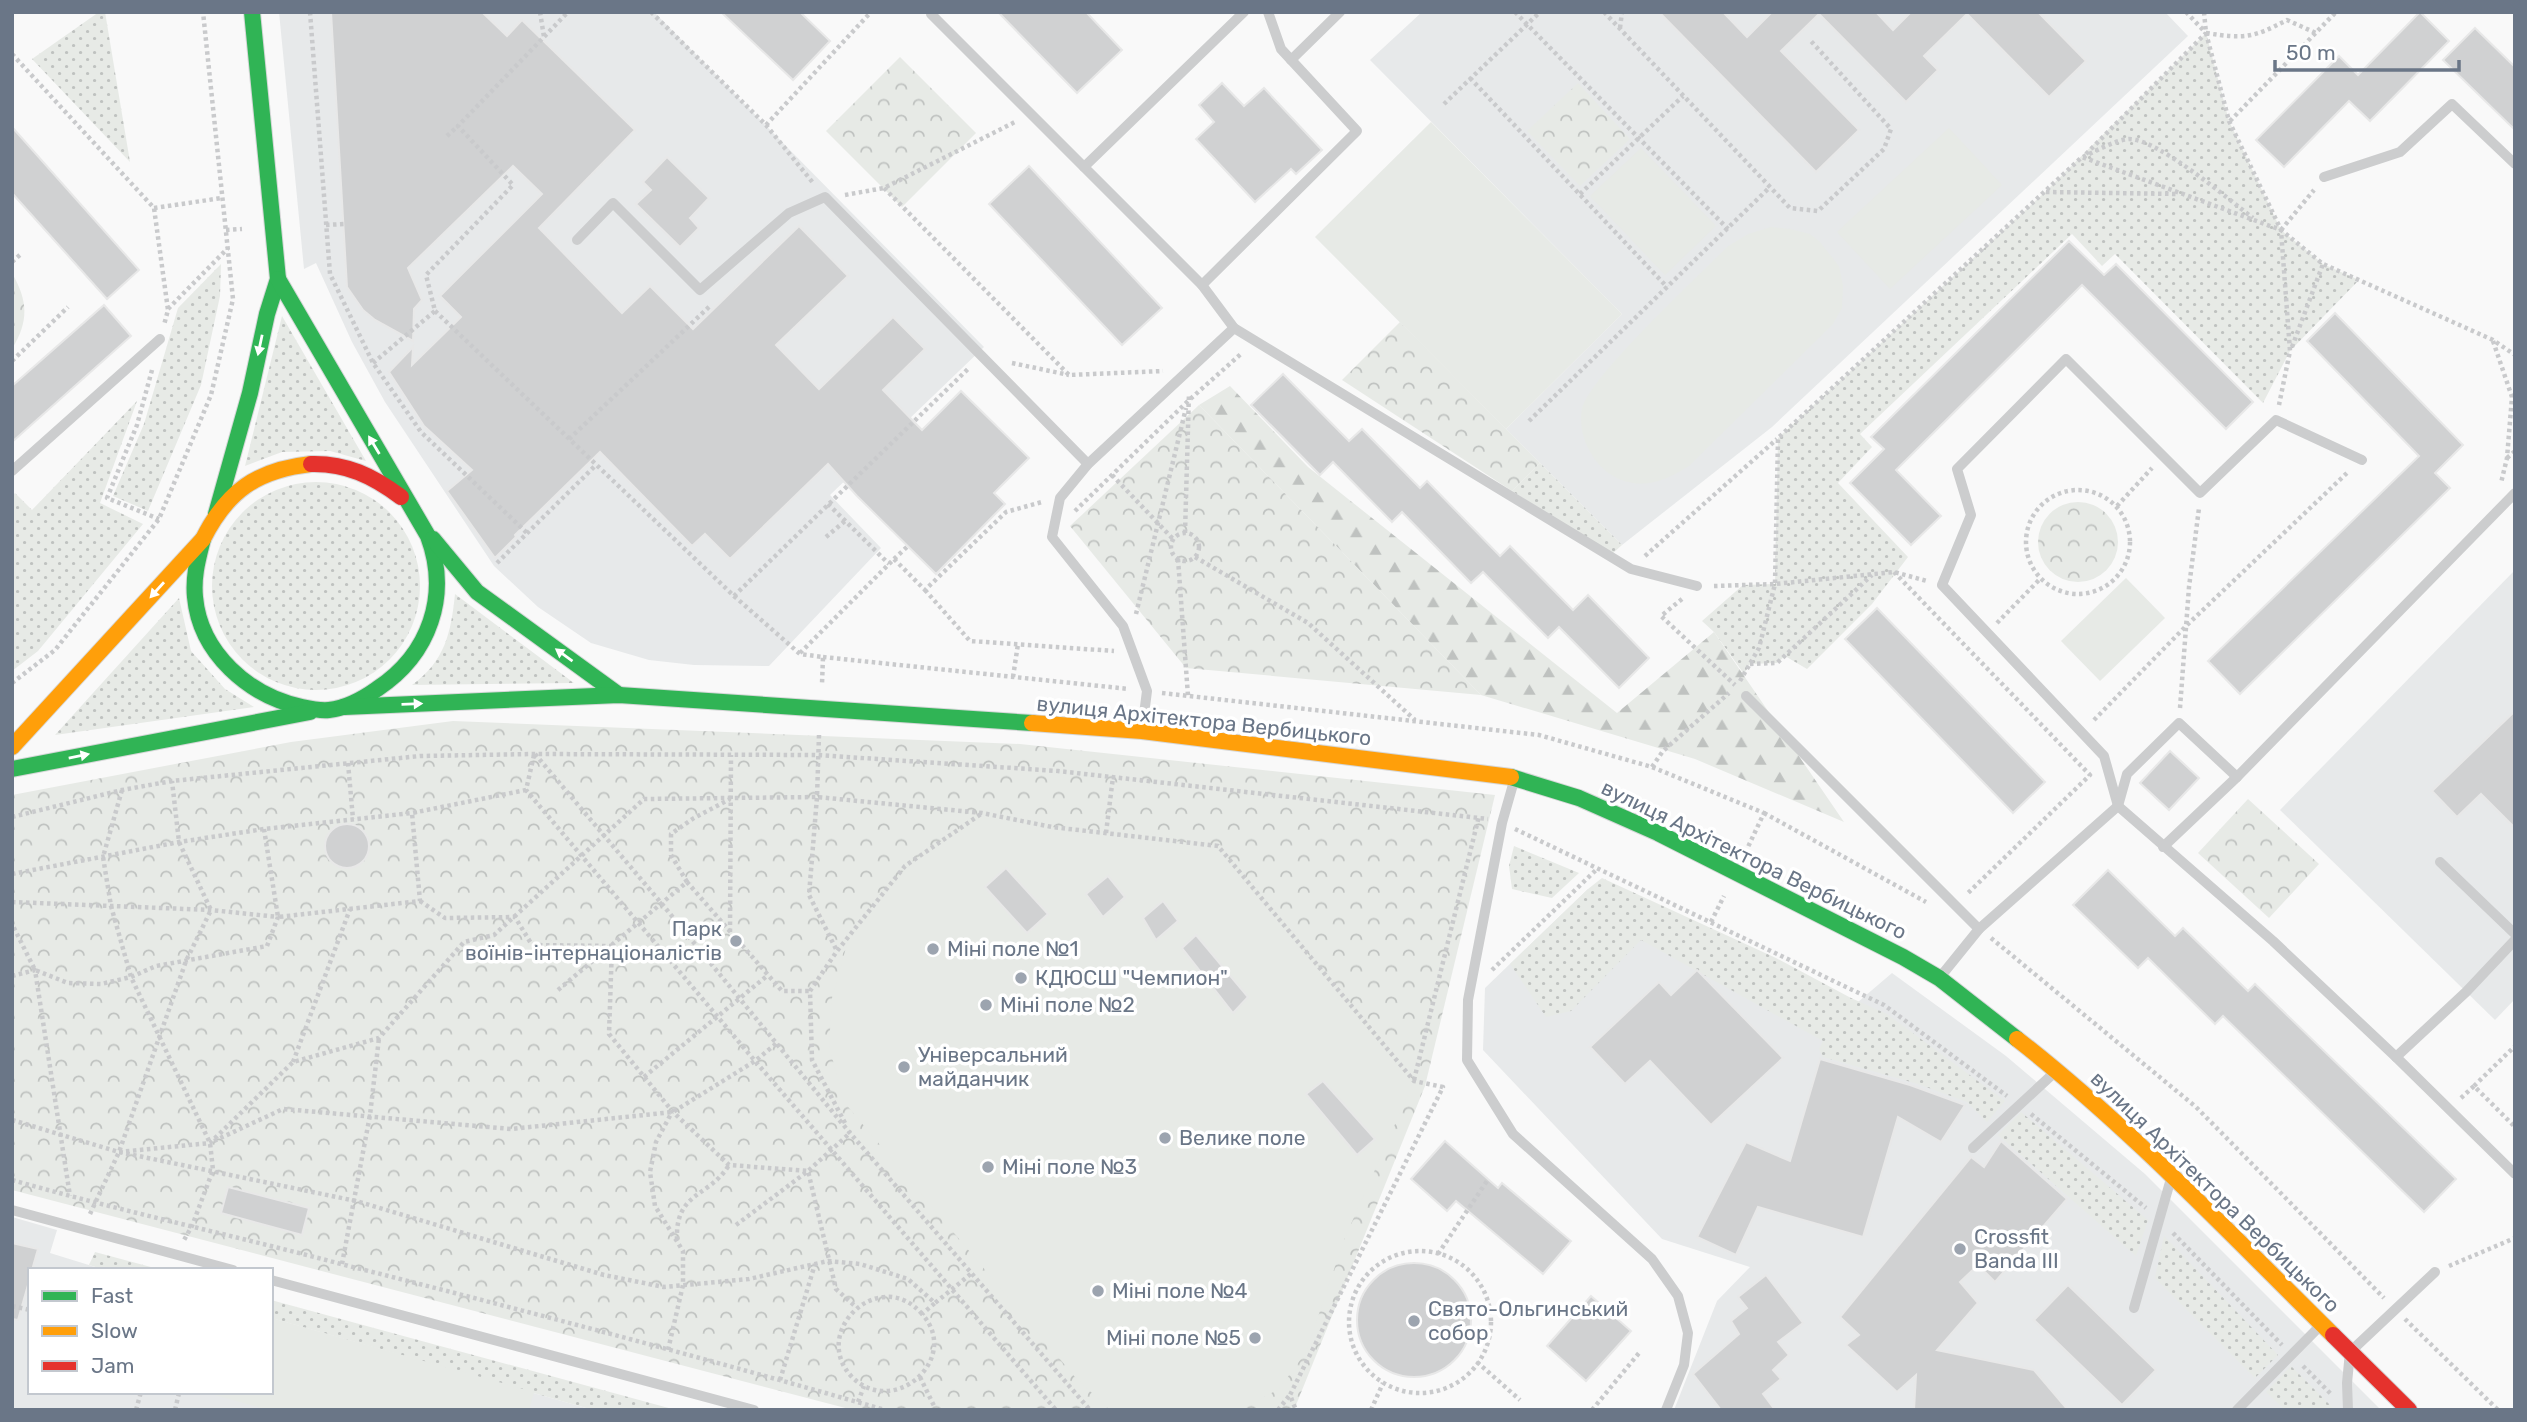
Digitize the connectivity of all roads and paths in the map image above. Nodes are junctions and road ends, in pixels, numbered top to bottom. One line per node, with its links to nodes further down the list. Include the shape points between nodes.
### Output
1 (203, 12): 46 (path)
2 (252, 12): 59 (street)
3 (310, 12): 49 (path)
4 (540, 12): 23 (path)
5 (568, 12): 23 (path)
6 (651, 12): 32 (path)
7 (871, 12): 32 (path)
8 (1244, 12): 38 (lane)
9 (1268, 12): 26 (lane, via 1281,49)
10 (1340, 12): 26 (lane)
11 (1515, 12): 19 (path)
12 (1540, 12): 19 (path)
13 (1604, 12): 20 (path)
14 (1622, 12): 20 (path)
15 (2186, 12): 21 (path)
16 (2204, 12): 21 (path)
17 (2336, 12): 22 (path)
18 (931, 14): 30 (lane)
19 (1527, 24): 27 (path); 35 (path)
20 (1620, 29): 28 (path)
21 (2206, 33): 22 (path, via 2261,34 2287,20); 31 (path); 36 (path)
22 (2316, 33): 31 (path)
23 (544, 37): 33 (path)
24 (1810, 40): 40 (path, via 1891,129 1884,149 1818,211 1790,208)
25 (12, 54): 46 (path, via 154,208)
26 (1291, 60): 60 (lane, via 1357,131)
27 (1470, 78): 29 (path); 43 (path)
28 (1683, 96): 35 (path); 40 (path)
29 (1444, 104)
30 (1031, 114): 38 (lane); 41 (path)
31 (2229, 121): 53 (path)
32 (766, 125): 45 (path)
33 (458, 126): 34 (path); 65 (path, via 513,185 426,275)
34 (447, 136)
35 (1639, 139): 43 (path); 51 (path)
36 (2082, 157): 42 (path); 44 (path); 47 (path, via 2128,139 2147,142)
37 (2515, 164): 39 (lane, via 2452,104 2400,152)
38 (1084, 167): 60 (lane)
39 (2324, 177): 53 (path)
40 (1770, 187): 51 (path)
41 (884, 188): 45 (path); 76 (path)
42 (2045, 192): 44 (path); 80 (path)
43 (1579, 194): 61 (path)
44 (2183, 194): 47 (path)
45 (825, 197): 54 (lane, via 789,213 700,290 613,203); 72 (lane)
46 (222, 198): 52 (path)
47 (2259, 222): 53 (path)
48 (344, 224): 49 (path)
49 (326, 225): 74 (path, via 330,274)
50 (242, 229): 52 (path)
51 (1728, 229): 61 (path)
52 (226, 230): 55 (path)
53 (2281, 230): 58 (path); 70 (path)
54 (577, 240)
55 (228, 248): 64 (path); 130 (path, via 233,299 211,395 159,519 55,650)
56 (22, 253): 57 (path)
57 (12, 262)
58 (2323, 264): 68 (path); 70 (path)
59 (278, 279): 93 (street, one-way to 59); 97 (street, one-way to 97)
60 (1202, 285): 66 (lane)
61 (1667, 287): 79 (path)
62 (716, 299): 81 (path)
63 (68, 307): 73 (path)
64 (168, 310)
65 (435, 312): 74 (path); 81 (path)
66 (1234, 328): 69 (lane); 75 (lane)
67 (160, 340): 88 (lane)
68 (2493, 340): 71 (path); 84 (path, via 2512,397)
69 (1256, 341): 77 (path); 113 (lane)
70 (2290, 351): 78 (path)
71 (2515, 355)
72 (982, 356): 76 (path); 86 (lane); 94 (path)
73 (12, 361)
74 (373, 363): 102 (path, via 421,432)
75 (1189, 369): 76 (path); 77 (path); 86 (lane)
76 (1069, 375)
77 (1188, 401): 89 (path); 100 (path); 103 (path)
78 (2276, 420): 85 (lane); 90 (lane)
79 (1529, 421)
80 (1778, 438): 113 (path); 117 (path)
81 (569, 439): 87 (path)
82 (2515, 451): 84 (path)
83 (2163, 457): 90 (lane); 95 (path); 118 (lane, via 2066,359 1957,469 1971,515)
84 (2507, 458): 98 (path)
85 (2361, 460): 123 (path)
86 (1088, 464): 92 (lane)
87 (596, 465): 102 (path); 121 (path)
88 (12, 471)
89 (1112, 475): 96 (path); 100 (path)
90 (2200, 493): 123 (path)
91 (2515, 493): 98 (lane)
92 (1060, 498): 120 (path, via 1006,512); 126 (lane, via 1052,537 1123,626)
93 (409, 504): 97 (street, via 381,481 348,467 313,463 278,469 247,485); 101 (street)
94 (828, 504): 99 (path); 121 (path)
95 (2116, 506): 116 (path, via 2130,539 2120,573 2091,593 2072,594); 116 (path, via 2096,493 2071,489 2042,503 2026,533 2026,549)
96 (1072, 514)
97 (215, 515): 105 (street)
98 (2493, 515): 151 (lane)
99 (845, 521): 104 (path); 112 (path)
100 (1157, 522): 106 (path); 122 (path, via 1135,619)
101 (427, 533): 134 (street, one-way to 101, via 477,592); 137 (street, via 437,564 438,597 430,629 415,657 392,681)
102 (527, 533): 111 (path)
103 (1185, 533): 106 (path); 108 (path, via 1197,540)
104 (826, 537)
105 (203, 539): 139 (street, via 195,570 195,602 204,632 220,659 242,682 269,698); 144 (street, one-way to 144)
106 (1173, 539): 110 (path, via 1171,553)
107 (908, 546): 109 (path)
108 (1195, 557): 110 (path); 140 (path, via 1308,623)
109 (894, 559): 112 (path); 120 (path)
110 (1178, 559): 135 (path)
111 (497, 563)
112 (889, 564): 127 (path)
113 (1630, 569): 119 (lane)
114 (1894, 572): 115 (path); 118 (path); 179 (path, via 2090,775)
115 (1872, 575): 117 (path); 128 (path, via 1777,663)
116 (2040, 579): 124 (path)
117 (1775, 584): 119 (path); 128 (path, via 1759,648)
118 (1942, 585): 124 (lane)
119 (1697, 586): 132 (path, via 1661,616)
120 (925, 590): 125 (path, via 970,640)
121 (734, 596): 127 (path)
122 (1130, 611)
123 (2186, 626): 141 (path); 143 (path)
124 (1987, 634): 143 (lane)
125 (1018, 644): 126 (path); 129 (path)
126 (1133, 653): 142 (lane, via 1147,691)
127 (800, 654): 138 (path, via 823,657)
128 (1749, 664): 132 (path)
129 (1013, 677)
130 (12, 683)
131 (1157, 683): 133 (path)
132 (1737, 686): 148 (path)
133 (1159, 692)
134 (619, 695): 137 (street, вулиця Архітектора Вербицького, one-way to 134); 138 (street, вулиця Архітектора Вербицького)
135 (1188, 695)
136 (1746, 696): 179 (lane)
137 (344, 707): 139 (street)
138 (822, 708): 142 (street, вулиця Архітектора Вербицького); 156 (path)
139 (318, 710): 149 (street, one-way to 139)
140 (1416, 721)
141 (2179, 723): 151 (lane); 158 (lane, via 2127,774)
142 (1142, 731): 152 (street, вулиця Архітектора Вербицького)
143 (2082, 733): 158 (lane, via 2104,756)
144 (12, 747)
145 (534, 754): 147 (path, via 420,756); 155 (path); 167 (path)
146 (731, 755): 157 (path)
147 (348, 763): 153 (path); 164 (path)
148 (1652, 766)
149 (12, 769)
150 (1113, 777): 166 (path)
151 (2237, 777): 169 (lane)
152 (1515, 778): 199 (street, вулиця Архітектора Вербицького, via 1580,798 1658,833); 279 (lane, via 1468,1000 1467,1060 1513,1134 1652,1259 1678,1296 1688,1333 1684,1365)
153 (172, 781): 154 (path); 168 (path)
154 (122, 790): 163 (path); 171 (path)
155 (526, 790): 159 (path); 170 (path)
156 (817, 797): 157 (path); 160 (path); 192 (path, via 808,895)
157 (732, 798): 167 (path, via 644,799); 175 (path, via 671,834 671,855); 188 (path)
158 (2118, 806): 169 (lane); 187 (lane)
159 (412, 813): 164 (path); 176 (path)
160 (982, 813): 166 (path); 192 (path, via 905,866)
161 (1764, 813): 179 (path, via 1948,914)
162 (1479, 816): 213 (path)
163 (12, 817)
164 (353, 820): 165 (path)
165 (264, 829): 168 (path); 183 (path)
166 (1106, 833): 213 (path, via 1218,846)
167 (606, 836): 170 (path); 178 (path)
168 (179, 842): 171 (path); 182 (path)
169 (2163, 847): 208 (lane, via 2273,941)
170 (582, 856): 184 (path); 185 (path)
171 (103, 857): 174 (path); 180 (path)
172 (2440, 862): 189 (lane)
173 (1597, 869): 195 (path)
174 (12, 874)
175 (687, 883): 178 (path); 188 (path)
176 (420, 901): 181 (path); 184 (path, via 445,918)
177 (12, 902): 180 (path)
178 (662, 904): 185 (path); 202 (path)
179 (1956, 905): 187 (lane)
180 (111, 906): 182 (path); 198 (path)
181 (350, 908): 183 (path); 210 (path)
182 (211, 910): 183 (path); 193 (path)
183 (278, 917): 193 (path, via 267,946)
184 (515, 917): 191 (path, via 532,945); 205 (path, via 494,935 464,942)
185 (639, 923): 191 (path); 203 (path)
186 (12, 924): 194 (path)
187 (1979, 929): 199 (lane); 256 (path, via 2196,1108)
188 (730, 932): 196 (path)
189 (2515, 934)
190 (2515, 940): 208 (lane)
191 (612, 946): 200 (path); 212 (path, via 609,1034)
192 (837, 951): 201 (path)
193 (186, 961): 198 (path, via 156,966); 204 (path)
194 (35, 970): 197 (path); 198 (path, via 68,983 101,984); 221 (path)
195 (1489, 972)
196 (768, 975): 201 (path, via 782,991); 202 (path)
197 (12, 976)
198 (131, 977): 204 (path)
199 (1939, 978): 211 (street, вулиця Архітектора Вербицького)
200 (558, 990)
201 (810, 990): 220 (path, via 812,1060)
202 (740, 998): 203 (path); 206 (path)
203 (717, 1016): 209 (path); 212 (path)
204 (159, 1037): 222 (path); 225 (path)
205 (379, 1038): 210 (path); 217 (path)
206 (778, 1042): 209 (path); 220 (path)
207 (2515, 1046): 214 (path)
208 (2396, 1057): 215 (lane)
209 (755, 1061): 216 (path); 224 (path)
210 (293, 1062): 222 (path)
211 (2057, 1070): 223 (lane); 230 (street, вулиця Архітектора Вербицького)
212 (644, 1077): 216 (path)
213 (1414, 1081): 267 (path, via 1443,1087)
214 (2474, 1086): 215 (path); 219 (path)
215 (2449, 1109): 229 (lane)
216 (673, 1112): 217 (path, via 511,1129); 226 (path); 241 (path, via 656,1142 650,1172 655,1206)
217 (370, 1115): 222 (path, via 283,1109); 234 (path)
218 (12, 1119): 221 (path)
219 (2515, 1127)
220 (850, 1133): 224 (path); 249 (path)
221 (60, 1135): 225 (path); 233 (path)
222 (210, 1143): 225 (path); 227 (path)
223 (1973, 1148)
224 (831, 1150): 228 (path); 252 (path)
225 (119, 1152): 227 (path); 235 (path)
226 (729, 1166): 228 (path); 241 (path, via 682,1209)
227 (213, 1170): 234 (path); 238 (path)
228 (808, 1171): 237 (path); 244 (path)
229 (2515, 1174)
230 (2172, 1176): 255 (lane); 258 (street, вулиця Архітектора Вербицького)
231 (12, 1180): 233 (path)
232 (1487, 1181): 243 (path)
233 (70, 1196): 235 (path)
234 (356, 1201): 245 (path); 251 (path, via 604,1275 664,1287)
235 (94, 1203): 238 (path); 239 (path)
236 (12, 1210): 239 (lane)
237 (736, 1225)
238 (192, 1226): 242 (path); 245 (path)
239 (85, 1230): 242 (lane)
240 (2515, 1238): 248 (path)
241 (678, 1243): 251 (path)
242 (176, 1254): 247 (lane)
243 (1438, 1254): 262 (path, via 1469,1270 1483,1289 1490,1311 1490,1334); 265 (path, via 1404,1252 1382,1262 1364,1278 1352,1299 1348,1322 1353,1346 1365,1367)
244 (828, 1261): 246 (path); 253 (path, via 860,1264 908,1279); 254 (path, via 836,1289)
245 (342, 1264): 259 (path)
246 (815, 1264): 251 (path, via 749,1279); 264 (path)
247 (226, 1268)
248 (2435, 1272): 256 (lane)
249 (972, 1273): 252 (path); 274 (path)
250 (273, 1281): 270 (lane)
251 (683, 1285): 259 (path)
252 (952, 1289): 253 (path); 273 (path)
253 (935, 1303): 257 (path)
254 (856, 1307): 257 (path, via 886,1297 902,1299); 266 (path, via 840,1334 839,1349 847,1370)
255 (2134, 1308)
256 (2396, 1310): 260 (lane); 283 (path)
257 (922, 1314): 263 (path, via 933,1334 933,1350)
258 (2322, 1324): 260 (street, вулиця Архітектора Вербицького); 280 (lane)
259 (668, 1350): 264 (path)
260 (2350, 1352): 281 (lane); 282 (street, вулиця Архітектора Вербицького)
261 (1639, 1353): 278 (path)
262 (1477, 1362): 265 (path, via 1449,1386 1427,1392 1404,1391); 268 (path)
263 (920, 1377): 266 (path, via 893,1391); 272 (path)
264 (780, 1380): 269 (path)
265 (1383, 1383): 277 (path)
266 (864, 1385): 269 (path)
267 (1290, 1395): 275 (path); 276 (path)
268 (1520, 1400)
269 (858, 1402): 271 (path)
270 (754, 1410)
271 (885, 1410)
272 (936, 1410)
273 (1056, 1410)
274 (1090, 1410)
275 (1278, 1410)
276 (1296, 1410)
277 (1371, 1410)
278 (1592, 1410)
279 (1665, 1410)
280 (2237, 1410)
281 (2348, 1410)
282 (2409, 1410)
283 (2498, 1410)

